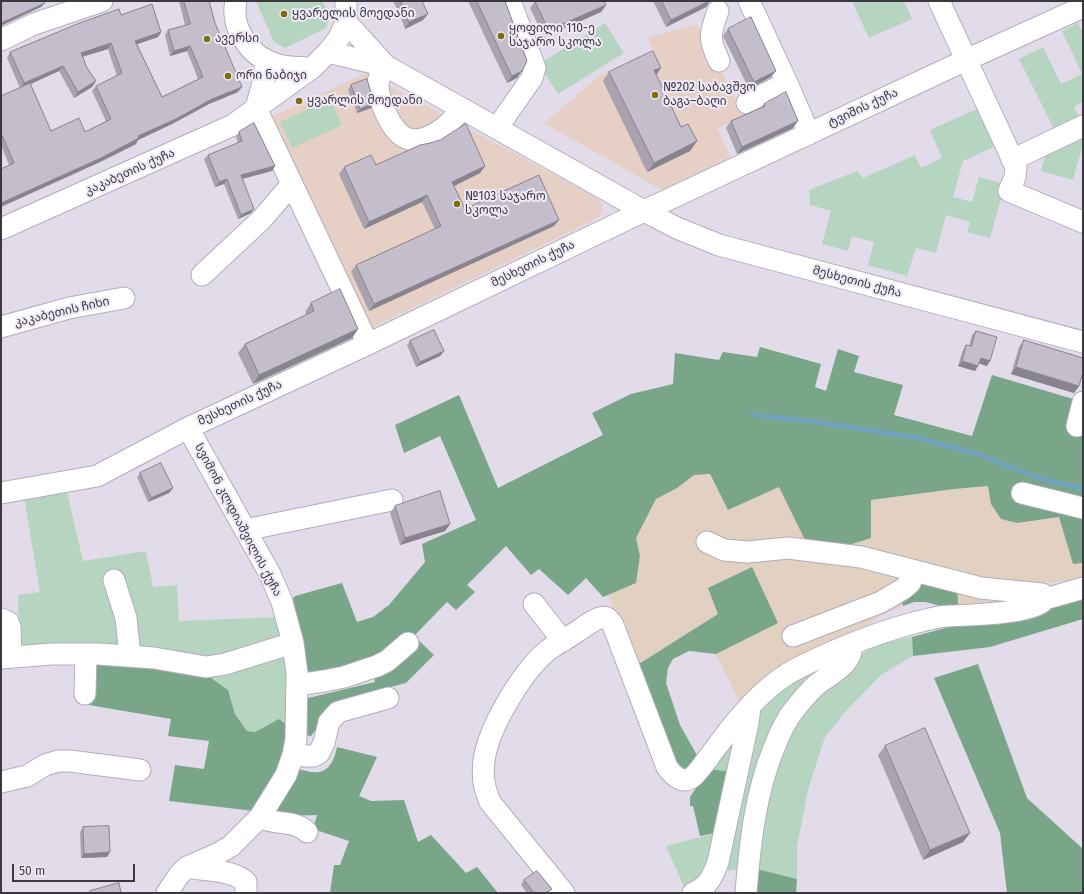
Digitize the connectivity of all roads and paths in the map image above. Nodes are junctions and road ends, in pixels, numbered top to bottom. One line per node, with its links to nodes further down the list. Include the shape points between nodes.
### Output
1 (102, 1): 10 (street, via 34,24)
2 (346, 1): 9 (street)
3 (510, 1): 22 (street, via 535,68 532,78)
4 (749, 1): 7 (street, via 724,12); 17 (street)
5 (235, 2): 12 (street, via 240,34 248,47)
6 (943, 3): 13 (street)
7 (715, 6): 14 (street, via 711,45)
8 (1083, 7): 13 (street, ტვიშის ქუჩა)
9 (346, 22): 11 (street, via 339,38); 15 (street)
10 (1, 40)
11 (328, 52): 15 (street); 16 (street)
12 (266, 60): 16 (street, via 276,65); 19 (street)
13 (966, 60): 23 (street, ტვიშის ქუჩა); 24 (street)
14 (719, 61)
15 (386, 66): 20 (street); 20 (street, via 379,76 379,96 397,132 405,138 425,138 437,132 457,116)
16 (312, 68): 19 (street, კაკაბეთის ქუჩა)
17 (787, 83): 18 (street); 23 (street)
18 (747, 103)
19 (256, 108): 25 (street); 28 (street, კაკაბეთის ქუჩა, via 222,132)
20 (461, 108): 22 (street)
21 (1083, 126): 24 (street)
22 (497, 128): 26 (street)
23 (809, 134): 26 (street, ტვიშის ქუჩა)
24 (1012, 160): 27 (street, via 1016,168 1010,191)
25 (292, 184): 29 (street, via 262,219); 33 (street)
26 (644, 211): 32 (street, მესხეთის ქუჩა, via 719,245); 33 (street, მესხეთის ქუჩა)
27 (1083, 222)
28 (1, 229)
29 (202, 275)
30 (124, 298): 31 (street, კაკაბეთის ჩიხი, via 69,308)
31 (1, 328)
32 (1083, 342)
33 (368, 344): 36 (street, მესხეთის ქუჩა)
34 (1083, 402): 35 (street)
35 (1077, 426)
36 (188, 428): 37 (street, მესხეთის ქუჩა, via 97,476); 41 (street, სვიმონ კლდიაშვილის ქუჩა)
37 (1, 493)
38 (1022, 493): 40 (street)
39 (392, 500): 41 (street)
40 (1083, 508)
41 (245, 530): 51 (street, სვიმონ კლდიაშვილის ქუჩა, via 270,574 282,602)
42 (707, 542): 43 (street, via 724,550 748,552 788,548 861,557)
43 (915, 571): 46 (street, via 981,588 1042,594); 49 (street, via 910,583 881,602)
44 (114, 580): 55 (street, via 126,618)
45 (1083, 588): 46 (street)
46 (1045, 599): 53 (street, via 1037,606 1018,610 942,616)
47 (534, 604): 50 (street)
48 (1, 619): 56 (street, via 8,622 10,627)
49 (794, 636)
50 (562, 641): 60 (street, via 601,617 607,618 613,625 667,767 679,779 692,778); 69 (street, via 547,651 527,672 505,706 490,738 484,760 484,785 490,802)
51 (293, 643): 55 (street, via 225,664 206,666); 57 (street, სვიმონ კლდიაშვილის ქუჩა)
52 (408, 643): 57 (street, via 377,666 337,678)
53 (851, 644): 60 (street, via 796,669 776,682); 71 (street, via 852,651 845,664 814,687 793,711 780,734 757,805)
54 (86, 654): 55 (street); 56 (street); 58 (street)
55 (130, 656)
56 (6, 658)
57 (297, 685): 61 (street, სვიმონ კლდიაშვილის ქუჩა, via 296,739)
58 (86, 694)
59 (388, 698): 61 (street, via 338,712 329,722 319,753 314,756)
60 (750, 707): 70 (street, via 718,862 707,885)
61 (293, 755): 64 (street, სვიმონ კლდიაშვილის ქუჩა, via 286,775)
62 (140, 770): 63 (street, via 58,761 27,776)
63 (1, 782)
64 (260, 817): 65 (street, via 264,820 296,825); 66 (street, სვიმონ კლდიაშვილის ქუჩა, via 231,846)
65 (307, 832)
66 (187, 868): 67 (street, სვიმონ კლდიაშვილის ქუჩა, via 178,875); 68 (street, via 230,873 240,877 246,882)
67 (167, 893)
68 (246, 893)
69 (564, 893)
70 (693, 893)
71 (746, 893)

